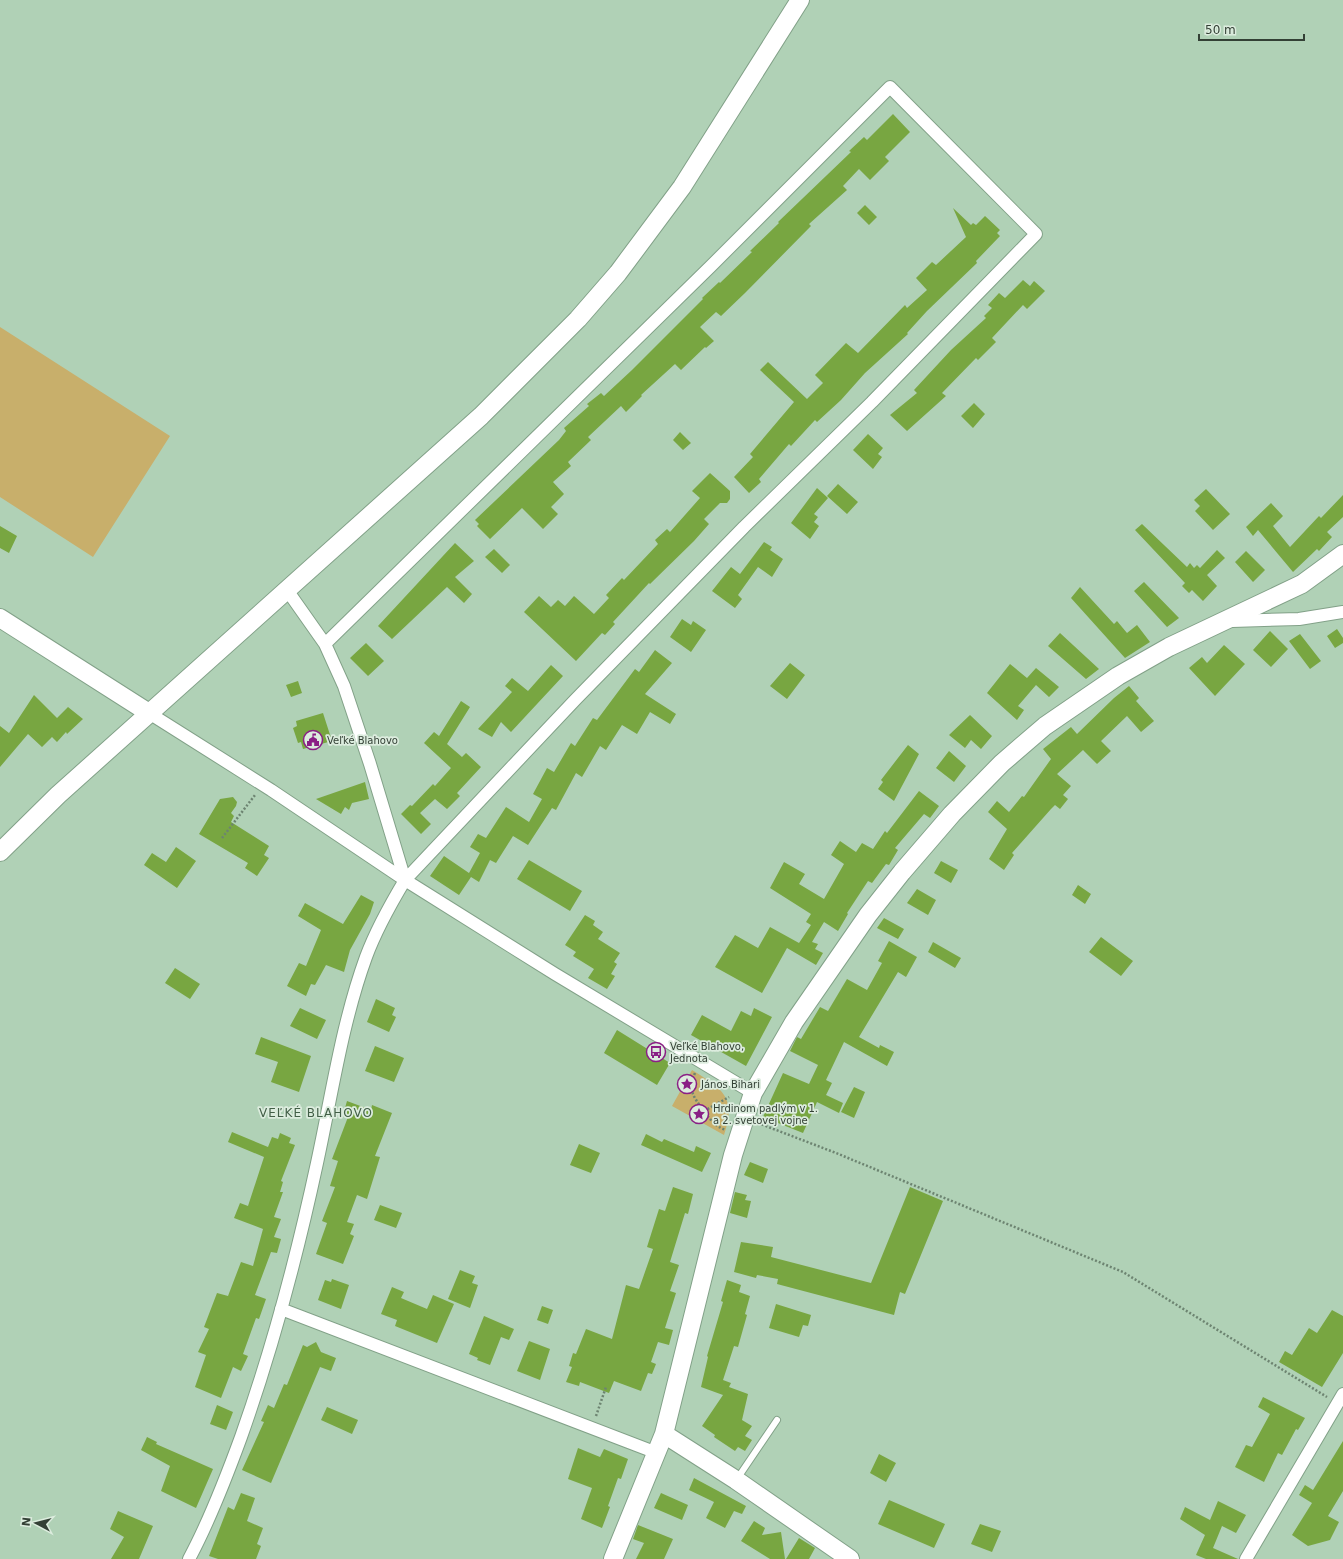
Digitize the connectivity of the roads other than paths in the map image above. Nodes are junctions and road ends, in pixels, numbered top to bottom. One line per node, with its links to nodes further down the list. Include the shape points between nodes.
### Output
1 (800, 0): 3 (street, via 682,187 618,273 578,319 481,416)
2 (1343, 554): 6 (street, via 1302,584)
3 (287, 590): 7 (street); 8 (street)
4 (1343, 612): 6 (street, via 1299,619)
5 (0, 618): 8 (street)
6 (1226, 621): 11 (street, via 1169,647 1118,676 1044,726 1002,763 952,814 868,915 794,1022)
7 (325, 644): 10 (street, via 344,686); 10 (street, via 890,87 1036,234 592,683)
8 (149, 713): 9 (street, via 58,795); 10 (street, via 271,790)
9 (0, 852)
10 (405, 880): 11 (street); 12 (street, via 375,935 358,982 339,1055 296,1256)
11 (753, 1093): 15 (street, via 731,1163)
12 (281, 1309): 16 (street); 18 (street, via 253,1401 228,1470 208,1521)
13 (1343, 1394): 21 (street)
14 (777, 1420): 17 (lane)
15 (664, 1434): 16 (street); 17 (street)
16 (657, 1453): 19 (street)
17 (736, 1480): 20 (street)
18 (189, 1559)
19 (613, 1559)
20 (850, 1559)
21 (1246, 1559)

